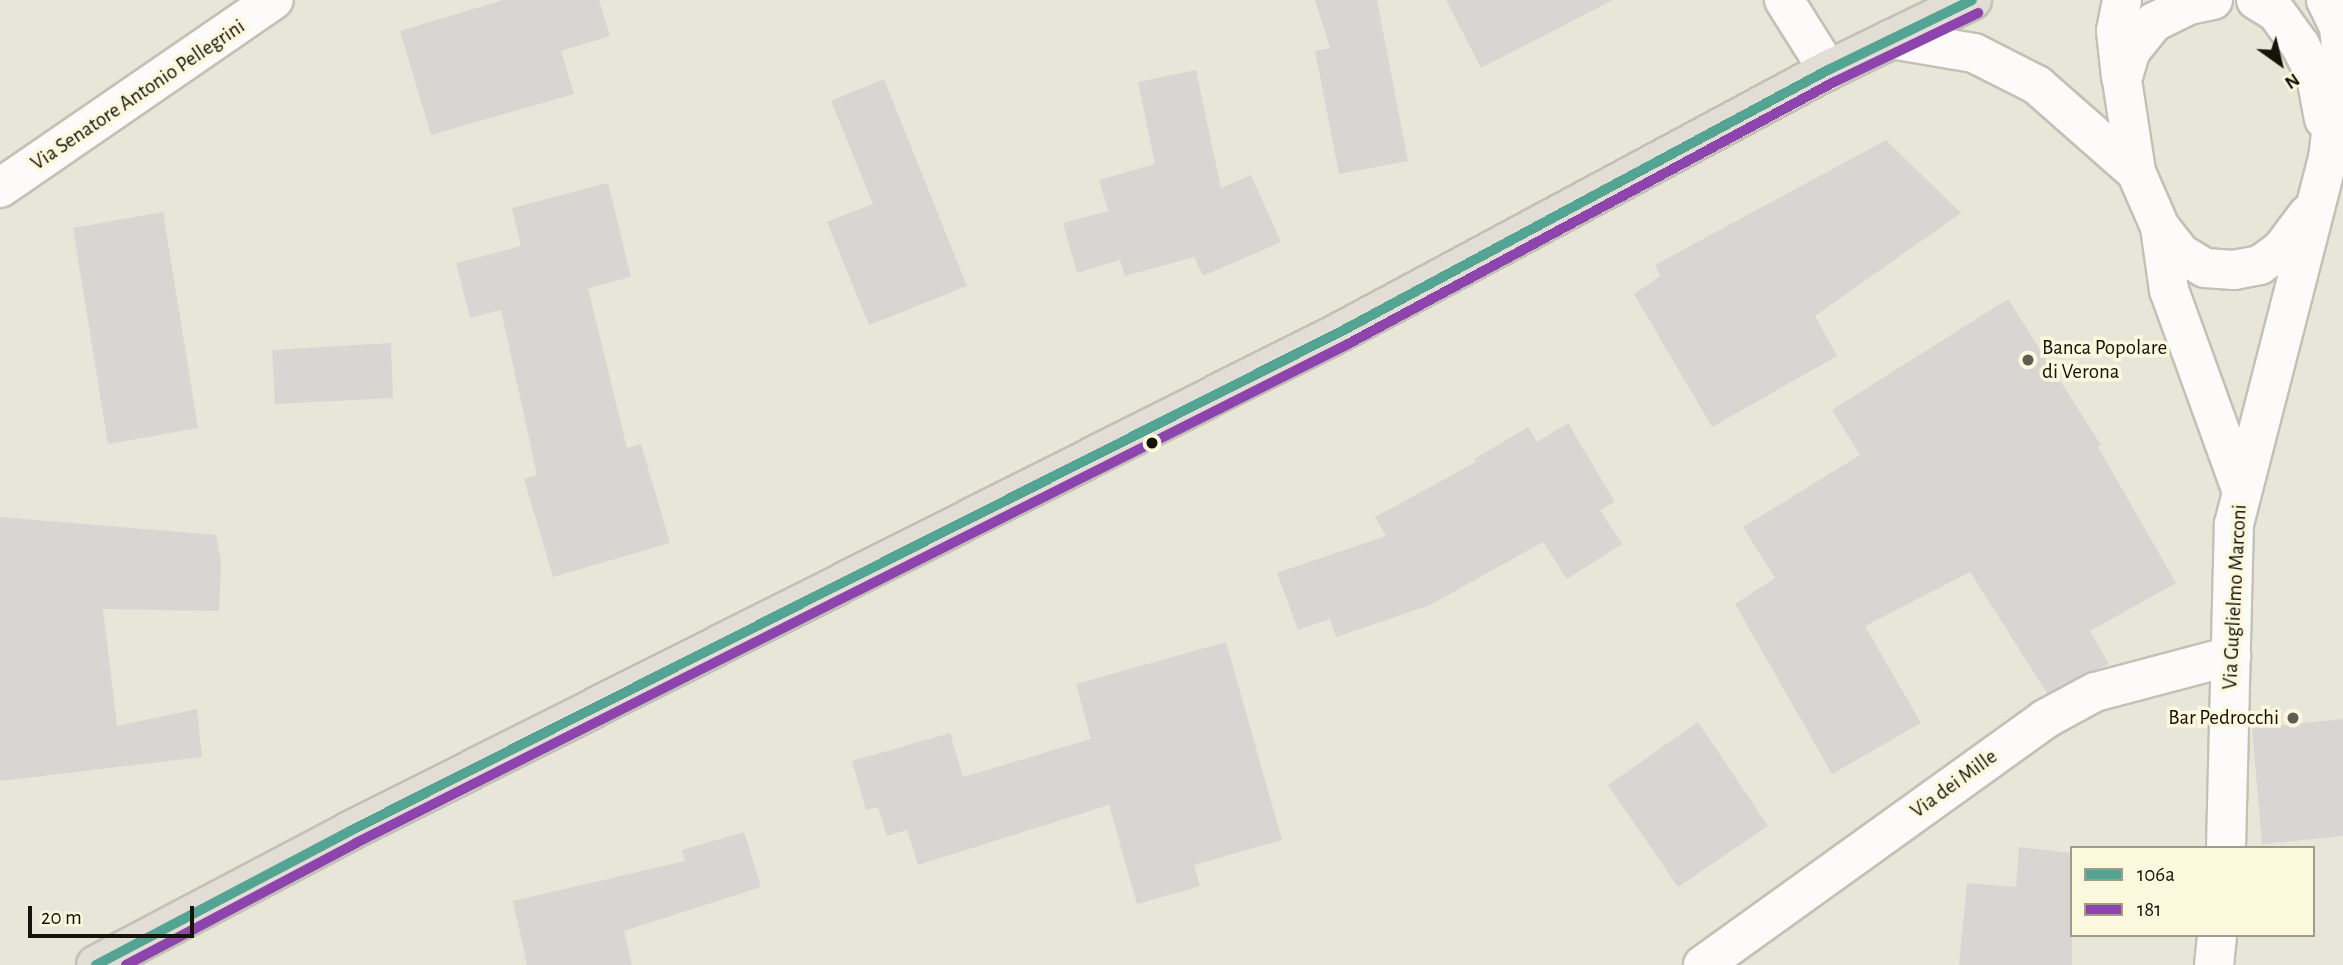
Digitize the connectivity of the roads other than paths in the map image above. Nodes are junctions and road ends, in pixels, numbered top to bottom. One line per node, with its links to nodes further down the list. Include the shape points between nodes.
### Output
1 (274, 0): 13 (street, Via Senatore Antonio Pellegrini)
2 (1784, 0): 9 (street)
3 (1972, 0): 8 (main road)
4 (2122, 0): 10 (street, Via Guglielmo Marconi, via 2116,31)
5 (2213, 0): 10 (street, Via Guglielmo Marconi, via 2189,5 2154,22 2132,50)
6 (2256, 0): 11 (street, via 2276,12 2316,76)
7 (2336, 15): 11 (street, Via Guglielmo Marconi)
8 (1891, 39): 9 (main road); 12 (street, Via Guglielmo Marconi, via 1974,53 2037,85)
9 (1828, 70): 20 (main road, via 1330,337 350,831)
10 (2122, 80): 12 (street, Via Guglielmo Marconi)
11 (2335, 148): 14 (street, Via Guglielmo Marconi)
12 (2136, 172): 15 (street, Via Guglielmo Marconi)
13 (0, 188)
14 (2318, 201): 15 (street, Via Guglielmo Marconi, via 2281,250 2260,265 2205,268 2180,253); 16 (street, Via Guglielmo Marconi)
15 (2160, 227): 16 (street, Via Guglielmo Marconi, via 2169,290)
16 (2241, 489): 17 (street, Via Guglielmo Marconi, via 2234,524)
17 (2231, 656): 18 (street, Via Guglielmo Marconi); 21 (street, Via dei Mille, via 2095,692 2045,719)
18 (2227, 839)
19 (2217, 937): 22 (street)
20 (96, 965)
21 (1703, 965)
22 (2214, 965)

